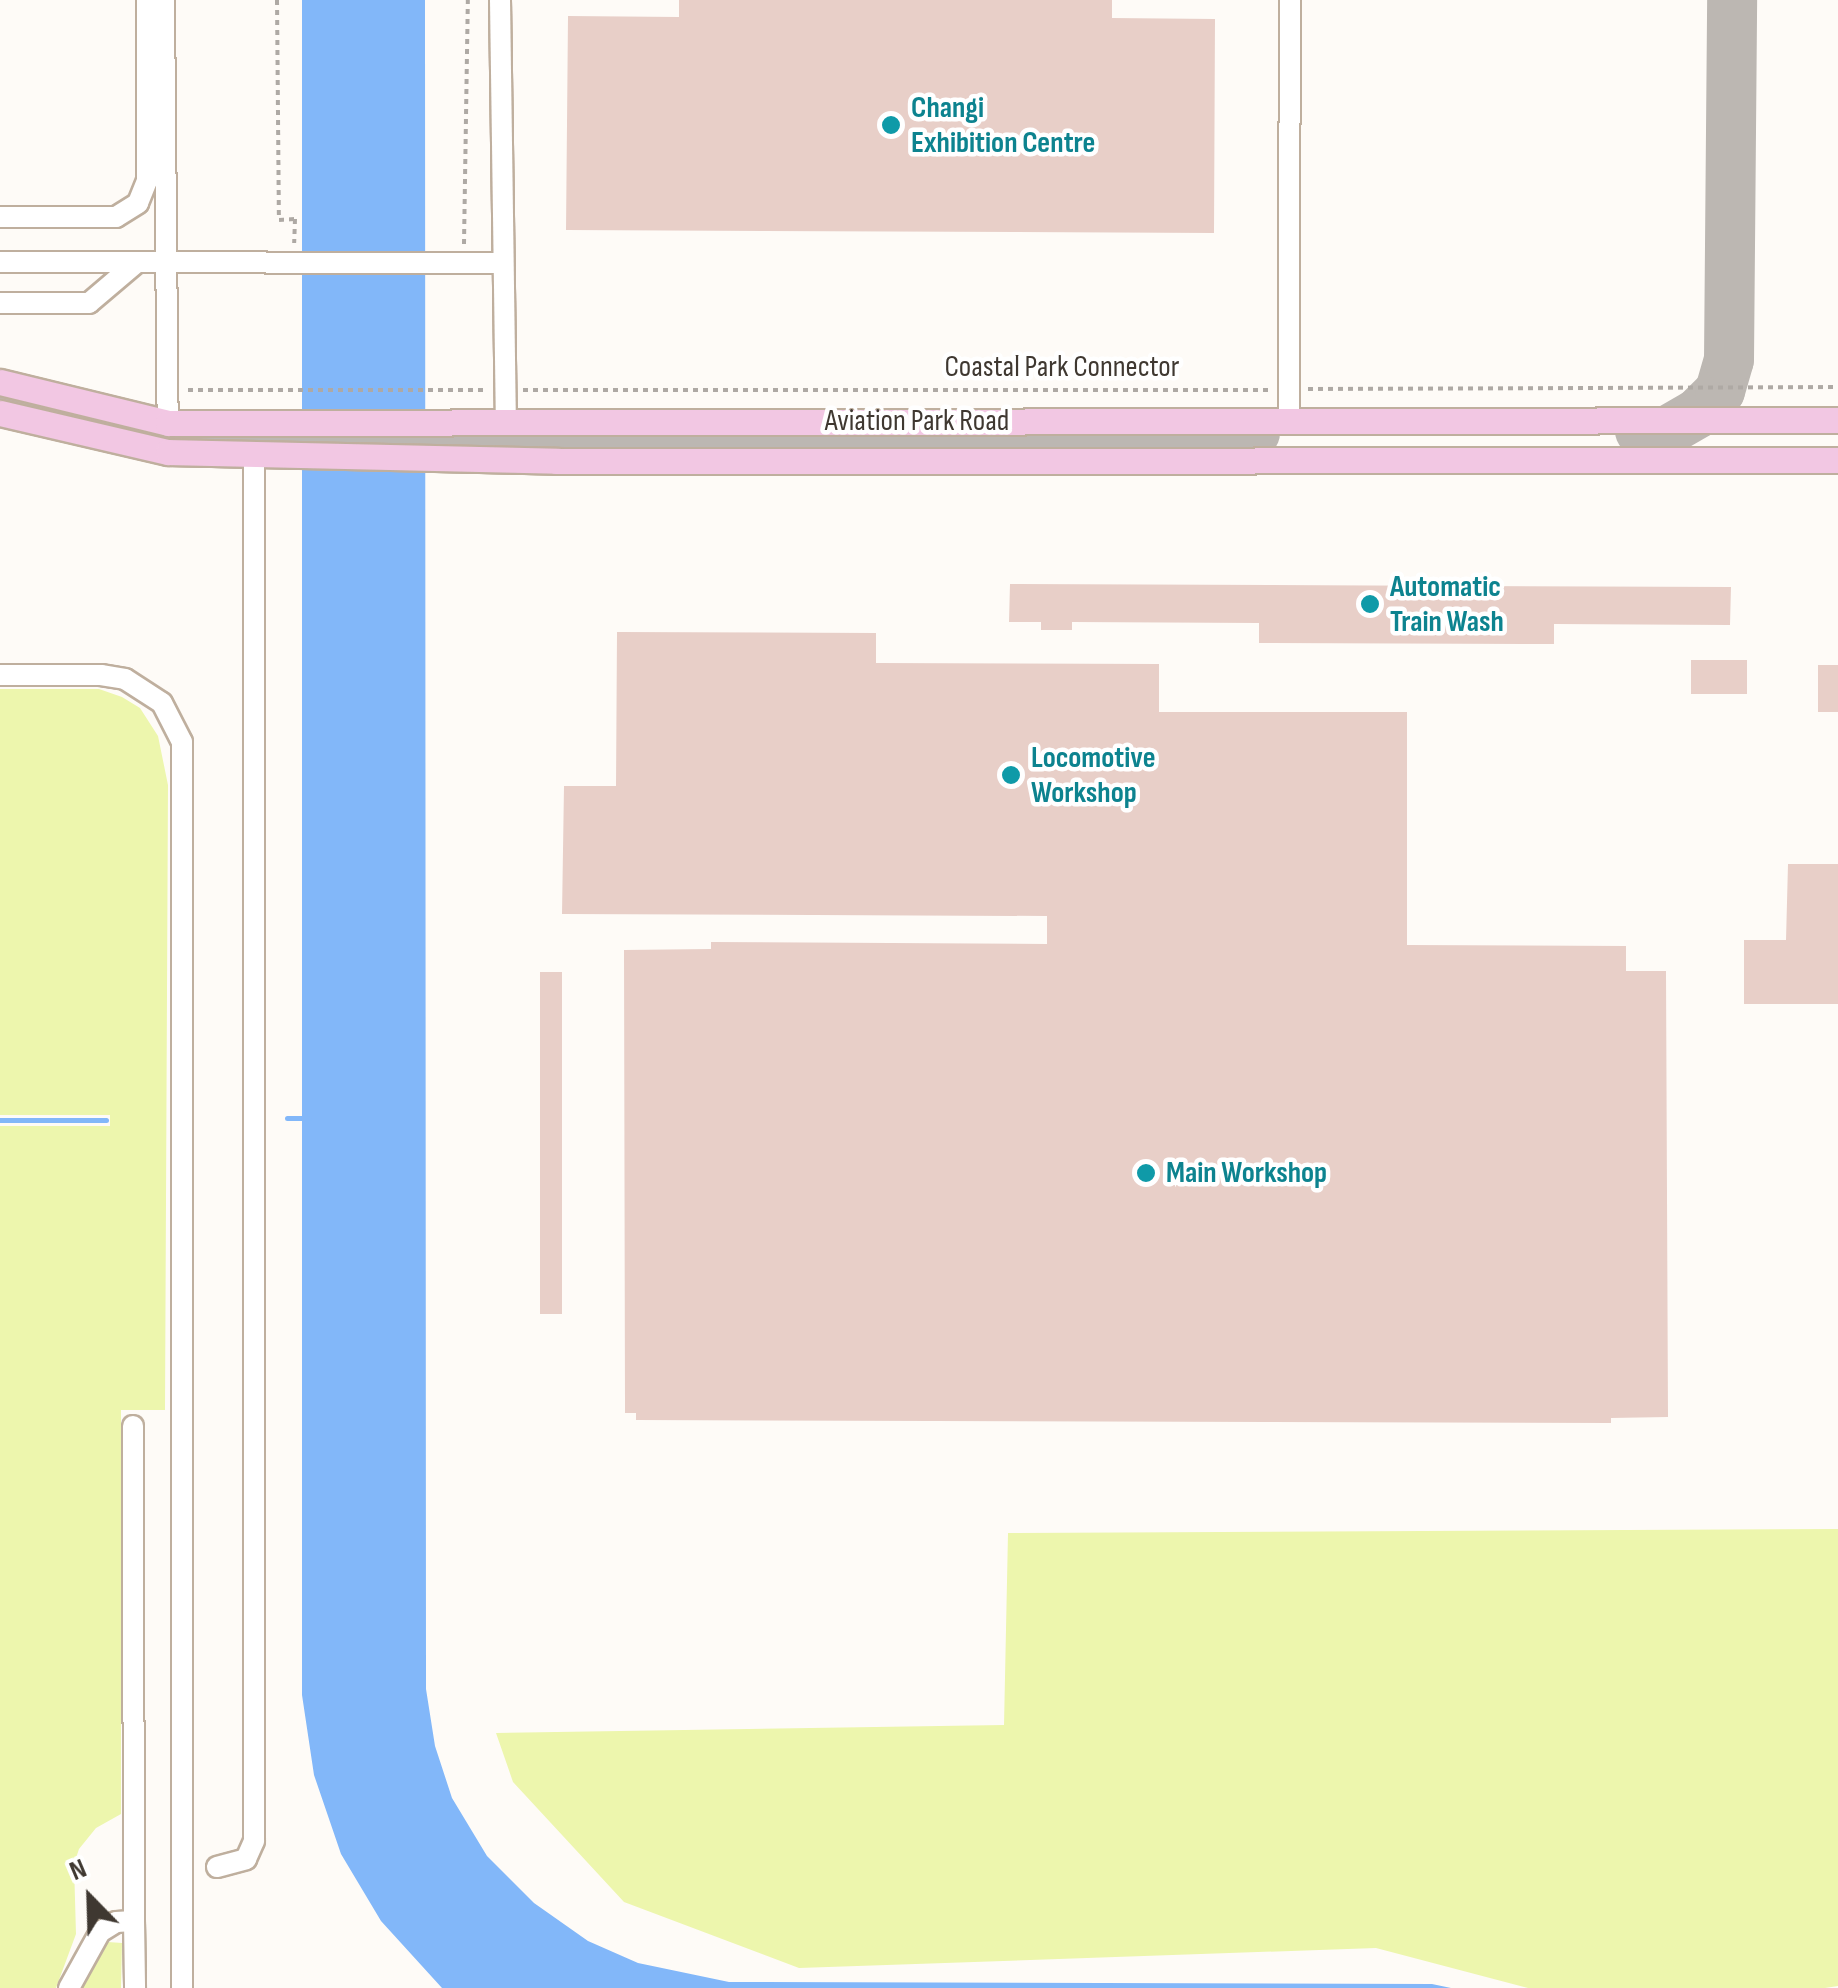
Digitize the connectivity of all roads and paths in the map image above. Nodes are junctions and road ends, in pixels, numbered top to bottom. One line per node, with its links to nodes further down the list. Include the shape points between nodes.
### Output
1 (146, 0): 7 (lane, via 147,180 138,203 116,217)
2 (164, 0): 13 (lane)
3 (278, 0): 9 (path, via 278,220 295,219)
4 (468, 0): 8 (path, via 466,243)
5 (500, 0): 11 (lane)
6 (1290, 0): 19 (lane)
7 (0, 218)
8 (443, 257): 9 (lane); 11 (lane)
9 (292, 258): 13 (lane)
10 (0, 262): 12 (lane)
11 (502, 263): 18 (lane)
12 (136, 264): 13 (lane); 14 (lane, via 89,304)
13 (168, 264): 17 (lane)
14 (0, 303)
15 (0, 382): 22 (main road, Aviation Park Road)
16 (1838, 387): 19 (path, Coastal Park Connector)
17 (168, 390): 18 (path, Coastal Park Connector); 22 (lane)
18 (505, 390): 19 (path, Coastal Park Connector); 23 (lane)
19 (1289, 390): 24 (lane)
20 (0, 413): 25 (main road, Aviation Park Road, via 168,452)
21 (1838, 420): 24 (main road, Aviation Park Road)
22 (168, 422): 23 (main road, Aviation Park Road)
23 (506, 422): 24 (main road, Aviation Park Road)
24 (1289, 424)
25 (254, 454): 26 (main road, Aviation Park Road, via 556,461); 29 (lane, via 254,1841 246,1859)
26 (1838, 460)
27 (0, 674): 33 (lane, via 125,679 162,703 182,742)
28 (134, 1426): 30 (lane)
29 (217, 1867)
30 (134, 1920): 31 (lane, via 100,1932); 32 (lane)
31 (68, 1988)
32 (134, 1988)
33 (182, 1988)

